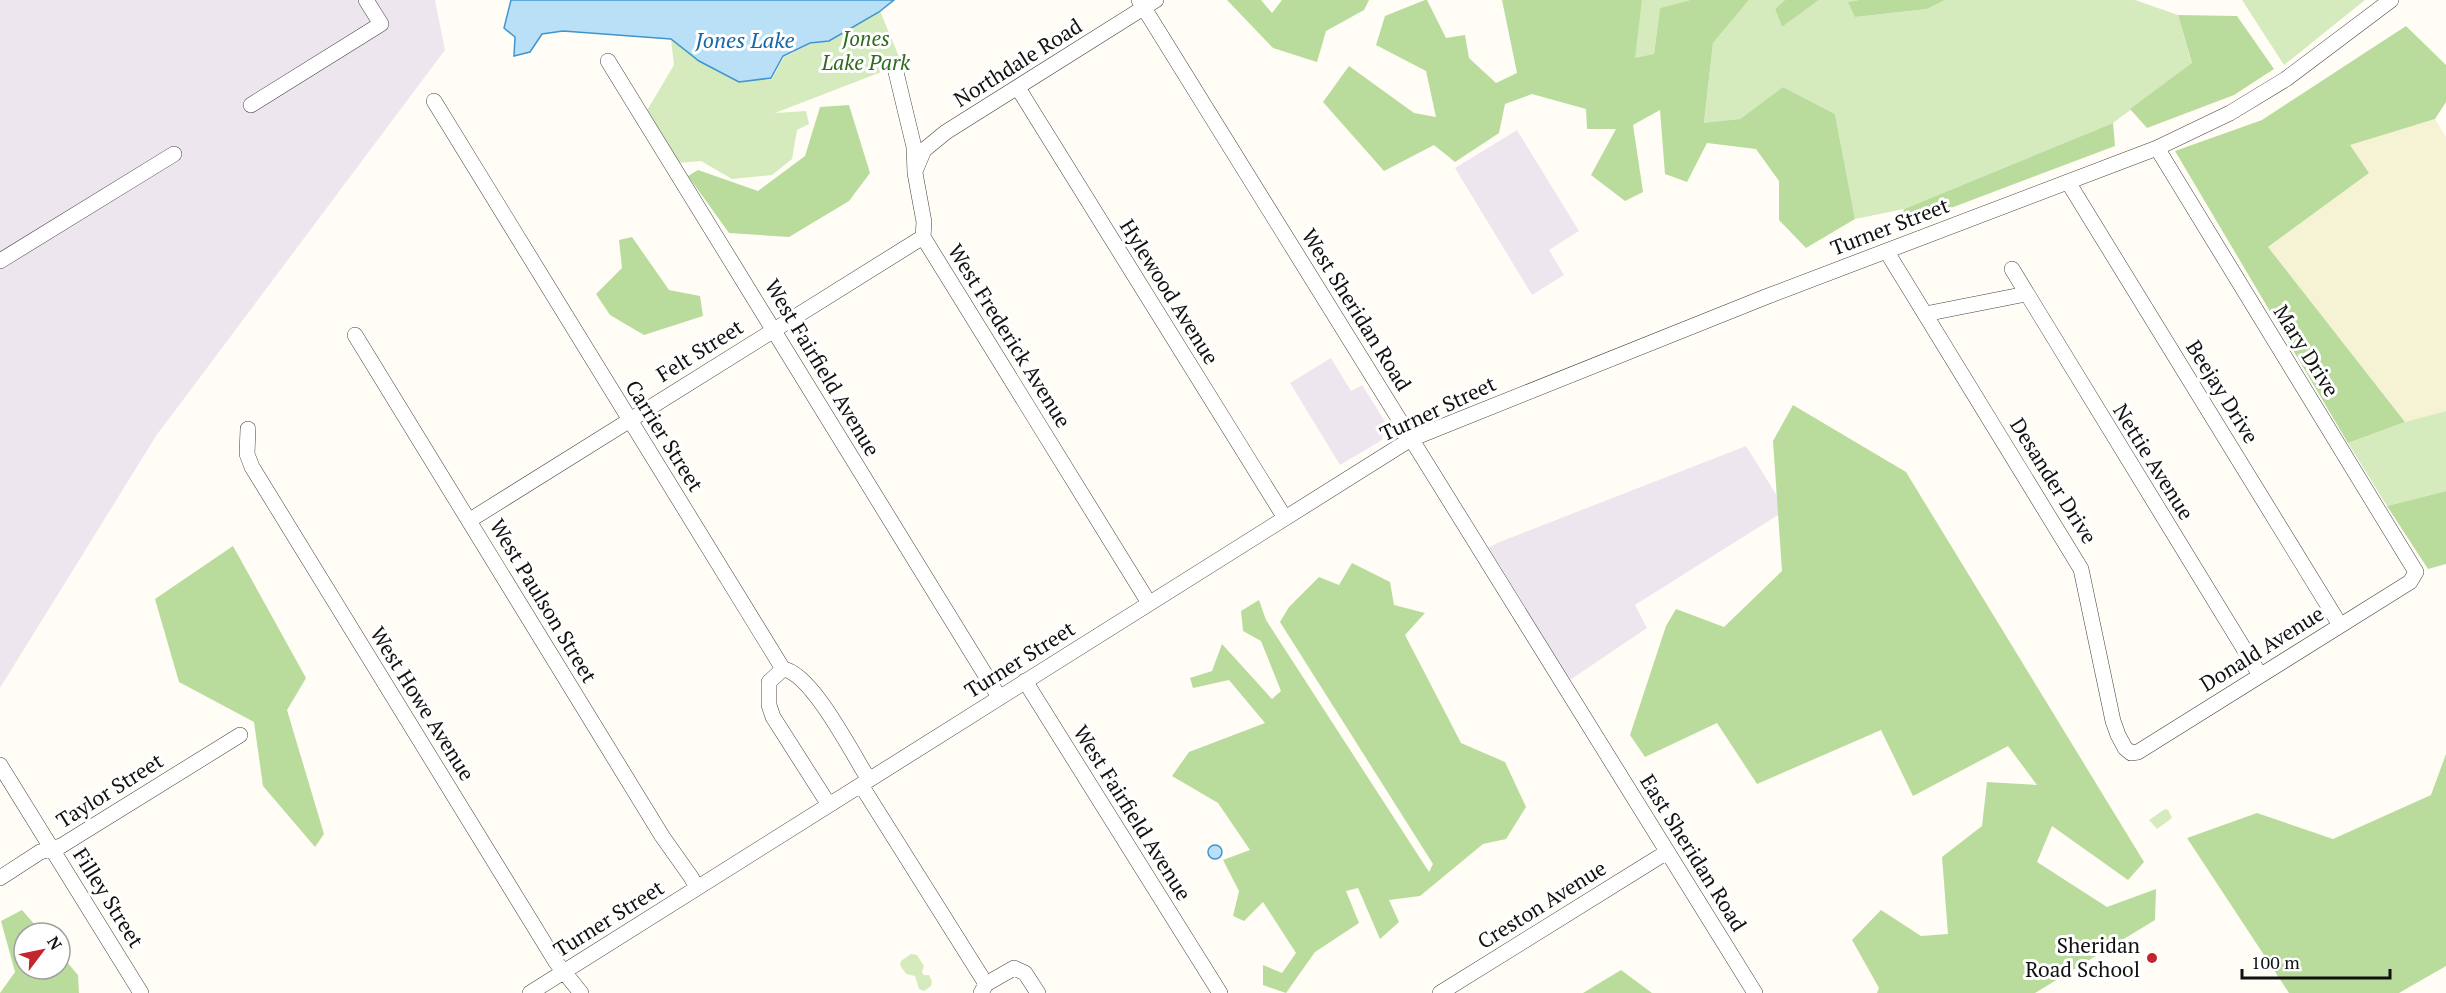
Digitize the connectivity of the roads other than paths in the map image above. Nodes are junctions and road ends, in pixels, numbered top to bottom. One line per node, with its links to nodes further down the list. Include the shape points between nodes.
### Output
1 (366, 0): 8 (street, via 381,24)
2 (2391, 0): 9 (street, Turner Street, via 2286,79 2230,113)
3 (1146, 3): 6 (street, Northdale Road); 23 (street, West Sheridan Road)
4 (608, 61): 19 (street, West Fairfield Avenue)
5 (895, 68): 11 (street, West Frederick Avenue, via 914,147)
6 (1018, 88): 11 (street, Northdale Road, via 934,141 924,150); 24 (street, Hylewood Avenue)
7 (434, 101): 21 (street, Carrier Street)
8 (251, 105)
9 (2157, 148): 12 (street, Turner Street); 26 (street, Mary Drive, via 2414,566)
10 (174, 154): 15 (street)
11 (915, 173): 13 (street, West Frederick Avenue)
12 (2068, 182): 14 (street, Turner Street); 28 (street, Beejay Drive)
13 (923, 237): 19 (street, Felt Street); 27 (street, West Frederick Avenue)
14 (1887, 252): 18 (street, Desander Drive); 23 (street, Turner Street)
15 (0, 261)
16 (2012, 269): 17 (street, Nettie Avenue)
17 (2026, 294): 18 (street); 30 (street, Nettie Avenue)
18 (1924, 314): 35 (street, Desander Drive, via 2081,568 2113,721)
19 (774, 329): 21 (street, Felt Street); 32 (street, West Fairfield Avenue)
20 (355, 335): 25 (street, West Paulson Street)
21 (630, 420): 25 (street, Felt Street); 29 (street, Carrier Street)
22 (248, 429): 43 (street, West Howe Avenue, via 247,454 252,467)
23 (1411, 439): 24 (street, Turner Street); 34 (street, West Sheridan Road)
24 (1285, 518): 27 (street, Turner Street)
25 (470, 520): 42 (street, West Paulson Street)
26 (2414, 577): 28 (street, Donald Avenue)
27 (1149, 603): 31 (street, Turner Street)
28 (2340, 625): 30 (street, Donald Avenue)
29 (783, 669): 37 (street, Carrier Street, via 802,679 815,694); 38 (street, via 769,682 773,717)
30 (2260, 675): 35 (street, Donald Avenue)
31 (1025, 681): 32 (street, Turner Street); 49 (street, West Fairfield Avenue)
32 (999, 698): 37 (street, Turner Street)
33 (240, 735): 39 (street, Taylor Street)
34 (1595, 735): 40 (street, East Sheridan Road)
35 (2131, 753)
36 (0, 765): 39 (street, Filley Street)
37 (865, 783): 38 (street, Turner Street); 44 (street, Carrier Street)
38 (829, 805): 42 (street, Turner Street)
39 (52, 849): 41 (street, Taylor Street, via 40,852); 45 (street, Filley Street)
40 (1667, 852): 50 (street, Creston Avenue); 51 (street, East Sheridan Road)
41 (0, 878)
42 (697, 888): 43 (street, Turner Street)
43 (564, 972): 46 (street, Turner Street); 47 (street, West Howe Avenue)
44 (984, 988): 48 (street, via 1014,968 1025,973)
45 (141, 993)
46 (531, 993)
47 (581, 993)
48 (1038, 993)
49 (1220, 993)
50 (1440, 993)
51 (1755, 993)

